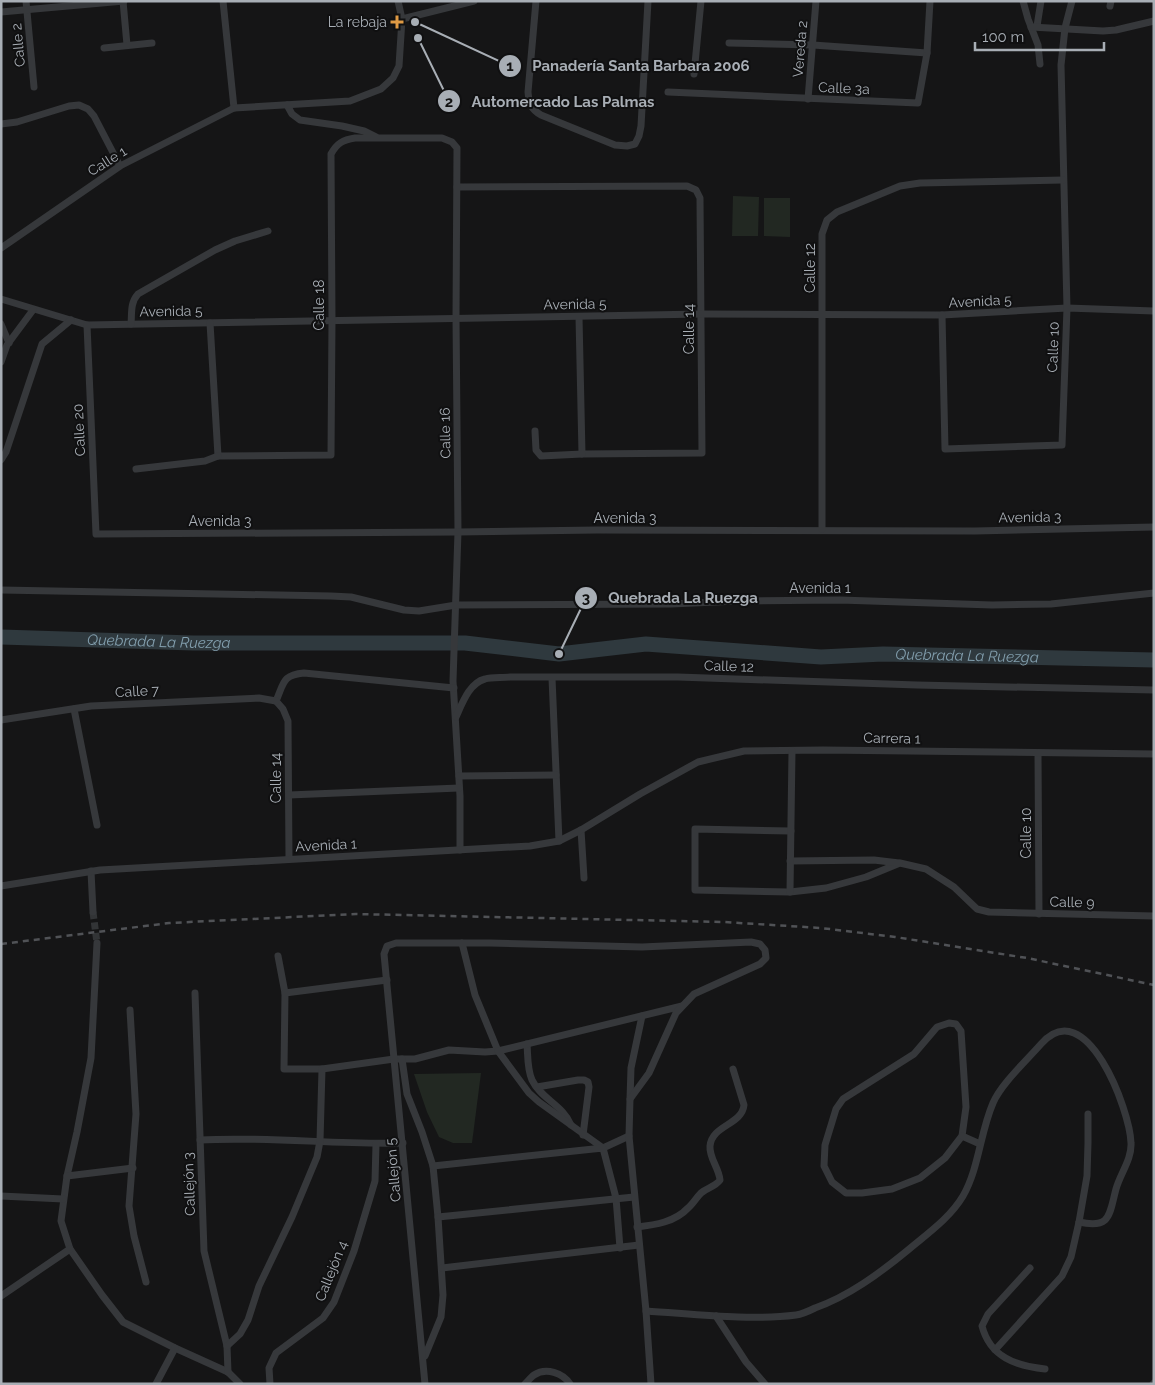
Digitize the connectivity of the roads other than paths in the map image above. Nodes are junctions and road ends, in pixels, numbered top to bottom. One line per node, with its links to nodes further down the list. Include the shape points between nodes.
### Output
1 (26, 1): 14 (street, Calle 2)
2 (124, 1): 14 (street); 22 (street)
3 (222, 1): 32 (street)
4 (398, 1): 16 (street, Calle 1)
5 (474, 1): 16 (street)
6 (536, 1): 7 (street, via 528,92 533,110 615,145 627,146 635,144 640,136)
7 (648, 1)
8 (702, 1): 27 (street)
9 (816, 1): 23 (street, Vereda 2)
10 (930, 1): 25 (street, Calle 3a)
11 (1023, 1): 18 (street)
12 (1041, 1): 18 (street)
13 (1072, 1): 19 (street, Calle 10)
14 (27, 9): 15 (street); 28 (street, Calle 2)
15 (1, 12)
16 (402, 20): 31 (street, Calle 1, via 399,66 393,78 381,89 350,101)
17 (1154, 21): 19 (street, via 1116,30)
18 (1034, 27): 19 (street); 26 (street)
19 (1065, 28): 36 (street, Calle 10, via 1061,65)
20 (152, 43): 22 (street)
21 (730, 43): 23 (street)
22 (127, 45): 24 (street)
23 (813, 45): 25 (street); 30 (street, Vereda 2)
24 (104, 48)
25 (927, 53): 30 (street, Calle 3a, via 918,102)
26 (1040, 64)
27 (694, 74)
28 (34, 88)
29 (668, 92): 30 (street, Calle 3a)
30 (808, 99)
31 (287, 105): 32 (street, Calle 1); 34 (street, via 300,120 364,131)
32 (234, 108): 35 (street, Calle 1)
33 (1, 124): 35 (street, via 79,105 94,116)
34 (379, 138): 37 (street, Calle 16, via 442,138 452,142 457,148); 50 (street, Calle 18, via 344,140 331,154)
35 (120, 166): 39 (street, Calle 1)
36 (1062, 180): 41 (street, Calle 10); 45 (street, Calle 12, via 920,183 900,186 837,212 827,220 822,234)
37 (457, 187): 44 (street, Calle 14, via 687,186 696,190 700,198); 48 (street, Calle 16)
38 (268, 231): 53 (street, via 215,250 138,294 133,300)
39 (1, 248)
40 (1, 299): 42 (street, Avenida 5)
41 (1067, 308): 43 (street, Avenida 5); 46 (street, Avenida 5); 46 (street, Calle 10, via 1062,446 945,449)
42 (33, 310): 49 (street, Avenida 5); 55 (street)
43 (1154, 311)
44 (702, 314): 45 (street, Avenida 5); 47 (street, Avenida 5); 58 (street, Calle 14, via 702,453)
45 (823, 315): 46 (street, Avenida 5); 63 (street, Calle 12)
46 (942, 315)
47 (579, 317): 48 (street, Avenida 5); 58 (street)
48 (456, 318): 50 (street, Avenida 5); 64 (street, Calle 16)
49 (70, 320): 54 (street, Avenida 5); 60 (street, via 42,344)
50 (332, 320): 51 (street, Avenida 5); 59 (street, Calle 18, via 330,455)
51 (210, 323): 53 (street, Avenida 5); 59 (street)
52 (1, 324): 55 (street)
53 (131, 324): 54 (street, Avenida 5)
54 (87, 325): 65 (street, Calle 20)
55 (6, 344): 56 (street)
56 (1, 362)
57 (535, 430): 58 (street, via 536,450 541,456)
58 (582, 454)
59 (218, 456): 61 (street, via 205,461)
60 (1, 460)
61 (136, 469)
62 (1154, 527): 63 (street, Avenida 3)
63 (822, 530): 64 (street, Avenida 3)
64 (458, 532): 65 (street, Avenida 3); 68 (street, Calle 16)
65 (96, 534)
66 (1, 590): 68 (street, Avenida 1, via 351,597 419,611)
67 (1154, 593): 68 (street, Avenida 1, via 1051,604 785,600)
68 (456, 605): 70 (street, Calle 16)
69 (552, 678): 71 (street, Calle 12, via 678,677); 74 (street, Calle 12, via 485,679 474,685); 79 (street)
70 (454, 684): 72 (street, via 304,672 285,679); 74 (street, Calle 16)
71 (1154, 690)
72 (276, 701): 73 (street, Calle 7, via 259,698 198,700); 83 (street, Calle 14, via 288,721)
73 (74, 709): 75 (street, Calle 7); 84 (street)
74 (456, 717): 80 (street, Calle 12)
75 (1, 720)
76 (792, 751): 77 (street, Carrera 1); 82 (street, Carrera 1, via 744,751 717,756 698,762); 86 (street)
77 (1038, 753): 78 (street, Carrera 1); 97 (street, Calle 10)
78 (1154, 754)
79 (556, 775): 80 (street); 87 (street)
80 (459, 776): 81 (street, Calle 12)
81 (459, 788): 83 (street); 88 (street, Calle 12)
82 (640, 794): 85 (street, Avenida 1)
83 (289, 795): 89 (street, Calle 14)
84 (97, 825)
85 (581, 830): 87 (street, Avenida 1); 93 (street)
86 (791, 830): 90 (street); 95 (street, via 695,829 695,890)
87 (559, 841): 88 (street, Avenida 1)
88 (460, 850): 89 (street, Avenida 1)
89 (289, 859): 92 (street, Avenida 1)
90 (790, 861): 91 (street, via 874,860); 95 (street)
91 (900, 863): 95 (street, via 826,888); 97 (street, Calle 9, via 926,869 977,909)
92 (91, 871): 94 (street, Avenida 1); 96 (street)
93 (584, 878)
94 (1, 886)
95 (790, 892)
96 (93, 912)
97 (1039, 914): 98 (street, Calle 9)
98 (1154, 916)
99 (97, 943): 131 (street, via 91,1058)
100 (462, 943): 102 (street, Callejón 5, via 396,943 387,946 384,954); 105 (street, via 760,944 766,958 760,964 694,994); 109 (street, via 475,995)
101 (278, 956): 104 (street)
102 (387, 980): 104 (street); 111 (street, Callejón 5)
103 (195, 993): 123 (street, Callejón 3)
104 (285, 993): 112 (street, via 284,1069)
105 (682, 1006): 107 (street); 117 (street, via 648,1073)
106 (130, 1010): 130 (street, via 136,1114)
107 (642, 1016): 108 (street); 117 (street, via 631,1068)
108 (527, 1044): 109 (street); 114 (street)
109 (498, 1050): 110 (street, via 449,1050 422,1058); 115 (street)
110 (402, 1059): 111 (street); 129 (street, via 407,1094)
111 (394, 1060): 112 (street); 125 (street, Callejón 5)
112 (322, 1069): 124 (street)
113 (733, 1069): 138 (street, via 744,1111 714,1134 711,1141 711,1155 719,1172 717,1185 705,1190 682,1214 666,1222)
114 (532, 1080): 115 (street); 116 (street)
115 (521, 1082): 118 (street, via 529,1094)
116 (537, 1087): 118 (street); 120 (street, via 578,1080 588,1082)
117 (630, 1099): 121 (street)
118 (554, 1108): 120 (street)
119 (1088, 1114): 137 (street, via 1087,1176)
120 (583, 1135): 128 (street)
121 (629, 1136): 128 (street); 133 (street)
122 (962, 1136): 122 (street, via 945,1158 920,1178 892,1189 846,1193 832,1182 824,1166 825,1145 836,1109 843,1099 914,1054 937,1027 948,1023 956,1024 961,1031 966,1107); 127 (street)
123 (200, 1140): 124 (street); 148 (street, Callejón 3, via 204,1251)
124 (320, 1141): 126 (street); 148 (street, via 248,1320 240,1334)
125 (403, 1143): 126 (street); 151 (street, Callejón 5)
126 (376, 1144): 156 (street, Callejón 4, via 375,1181 354,1251 334,1302 323,1318 276,1354 269,1368)
127 (980, 1144): 137 (street, via 998,1094 1048,1036 1059,1030 1070,1030 1080,1035 1114,1080 1131,1143 1130,1155 1107,1218 1093,1225); 147 (street, via 973,1173 962,1197 946,1218 887,1267 834,1301 798,1315)
128 (602, 1148): 129 (street); 135 (street)
129 (433, 1166): 136 (street)
130 (133, 1168): 131 (street); 144 (street, via 129,1206)
131 (67, 1176): 134 (street)
132 (1, 1196): 134 (street)
133 (634, 1197): 135 (street); 138 (street)
134 (63, 1198): 141 (street, via 61,1222)
135 (616, 1198): 136 (street); 140 (street)
136 (438, 1217): 142 (street)
137 (1079, 1222): 150 (street, via 1071,1257 1062,1276)
138 (637, 1227): 139 (street)
139 (639, 1245): 140 (street); 146 (street)
140 (620, 1248): 142 (street)
141 (70, 1249): 145 (street); 149 (street, via 123,1322)
142 (442, 1268): 151 (street, via 440,1317)
143 (1030, 1268): 150 (street, via 984,1321 984,1332)
144 (146, 1282)
145 (1, 1296)
146 (646, 1311): 147 (street); 160 (street)
147 (716, 1316): 161 (street)
148 (227, 1346): 153 (street, Callejón 3)
149 (175, 1348): 153 (street); 154 (street)
150 (994, 1350): 152 (street, via 1016,1364)
151 (424, 1359): 157 (street, Callejón 5)
152 (1045, 1369)
153 (228, 1372): 155 (street)
154 (156, 1384)
155 (240, 1384)
156 (270, 1384)
157 (425, 1384)
158 (525, 1384): 159 (street, via 535,1374 546,1371 558,1374)
159 (570, 1384)
160 (651, 1384)
161 (764, 1384)

